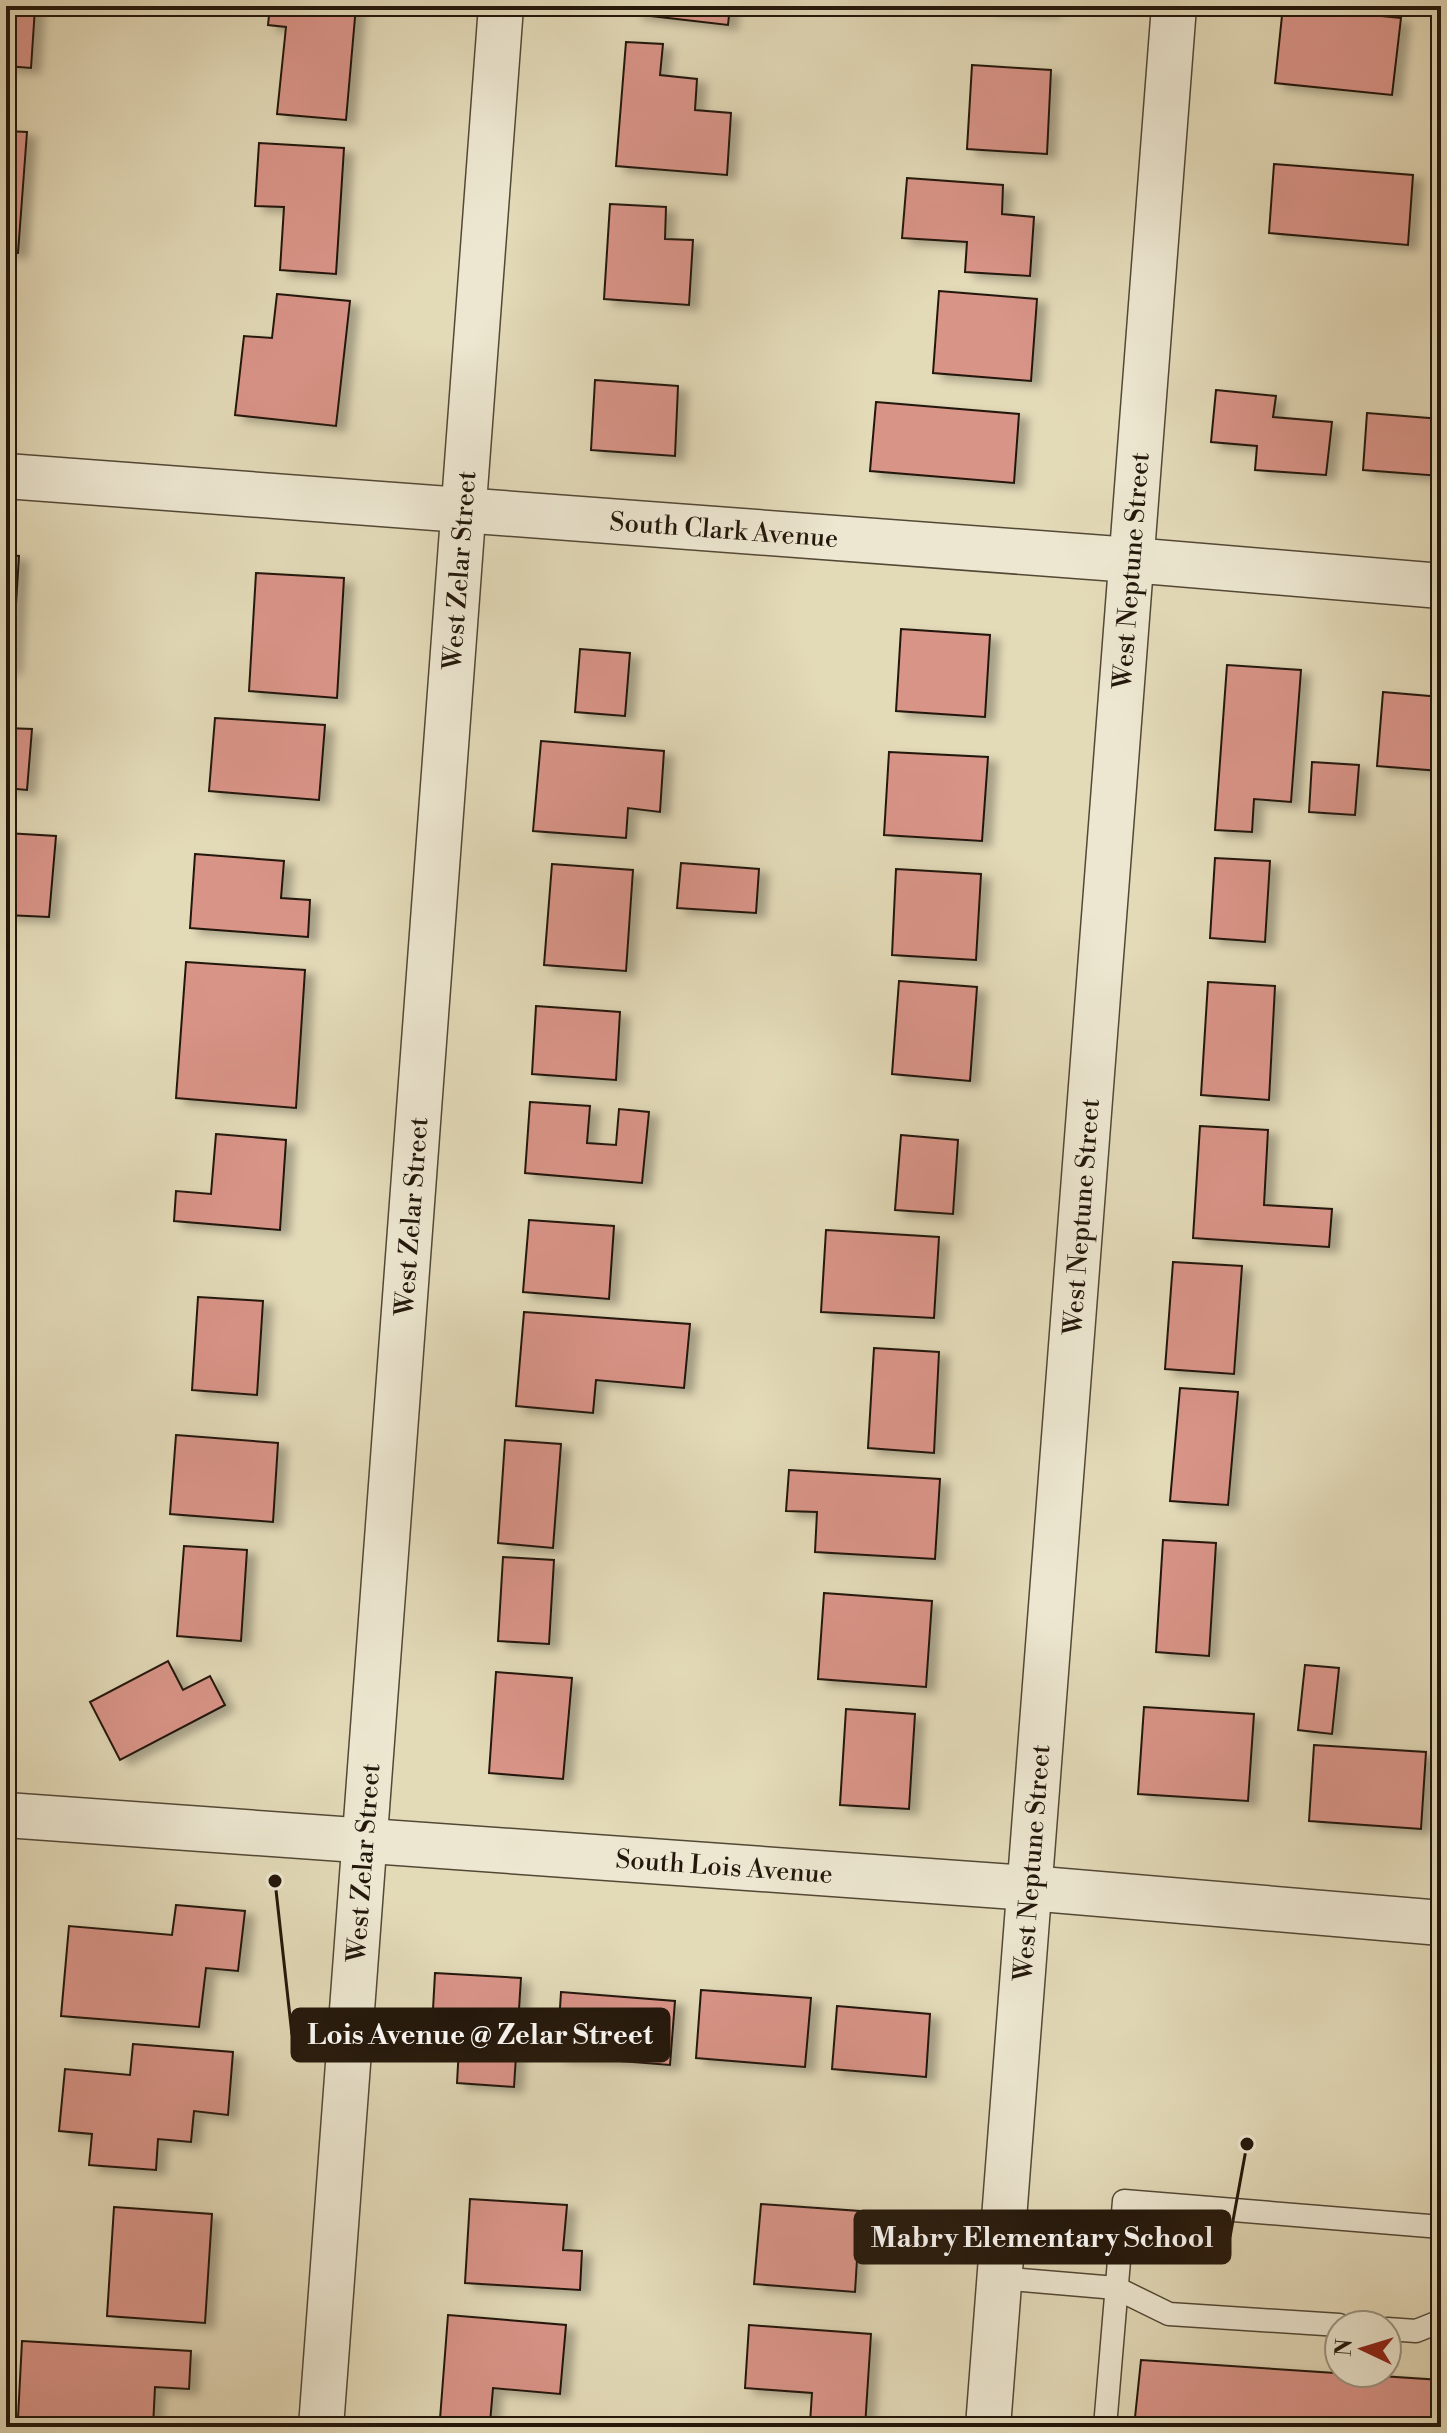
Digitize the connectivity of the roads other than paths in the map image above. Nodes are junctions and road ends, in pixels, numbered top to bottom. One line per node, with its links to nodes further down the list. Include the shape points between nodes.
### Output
1 (501, 6): 4 (street, West Zelar Street)
2 (1174, 6): 5 (street, West Neptune Street)
3 (6, 476): 4 (street, South Clark Avenue)
4 (463, 511): 5 (street, South Clark Avenue); 8 (street, West Zelar Street)
5 (1131, 560): 6 (street, South Clark Avenue); 9 (street, West Neptune Street)
6 (1441, 586)
7 (6, 1815): 8 (street, South Lois Avenue)
8 (364, 1841): 9 (street, South Lois Avenue); 17 (street, West Zelar Street)
9 (1029, 1888): 10 (street, South Lois Avenue); 12 (street, West Neptune Street)
10 (1441, 1923)
11 (1441, 2227): 13 (lane, via 1124,2201)
12 (998, 2278): 13 (lane); 18 (street, West Neptune Street)
13 (1116, 2288): 15 (lane, via 1169,2314); 19 (lane)
14 (1441, 2321): 16 (lane)
15 (1323, 2324)
16 (1403, 2330)
17 (321, 2427)
18 (988, 2427)
19 (1105, 2427)

